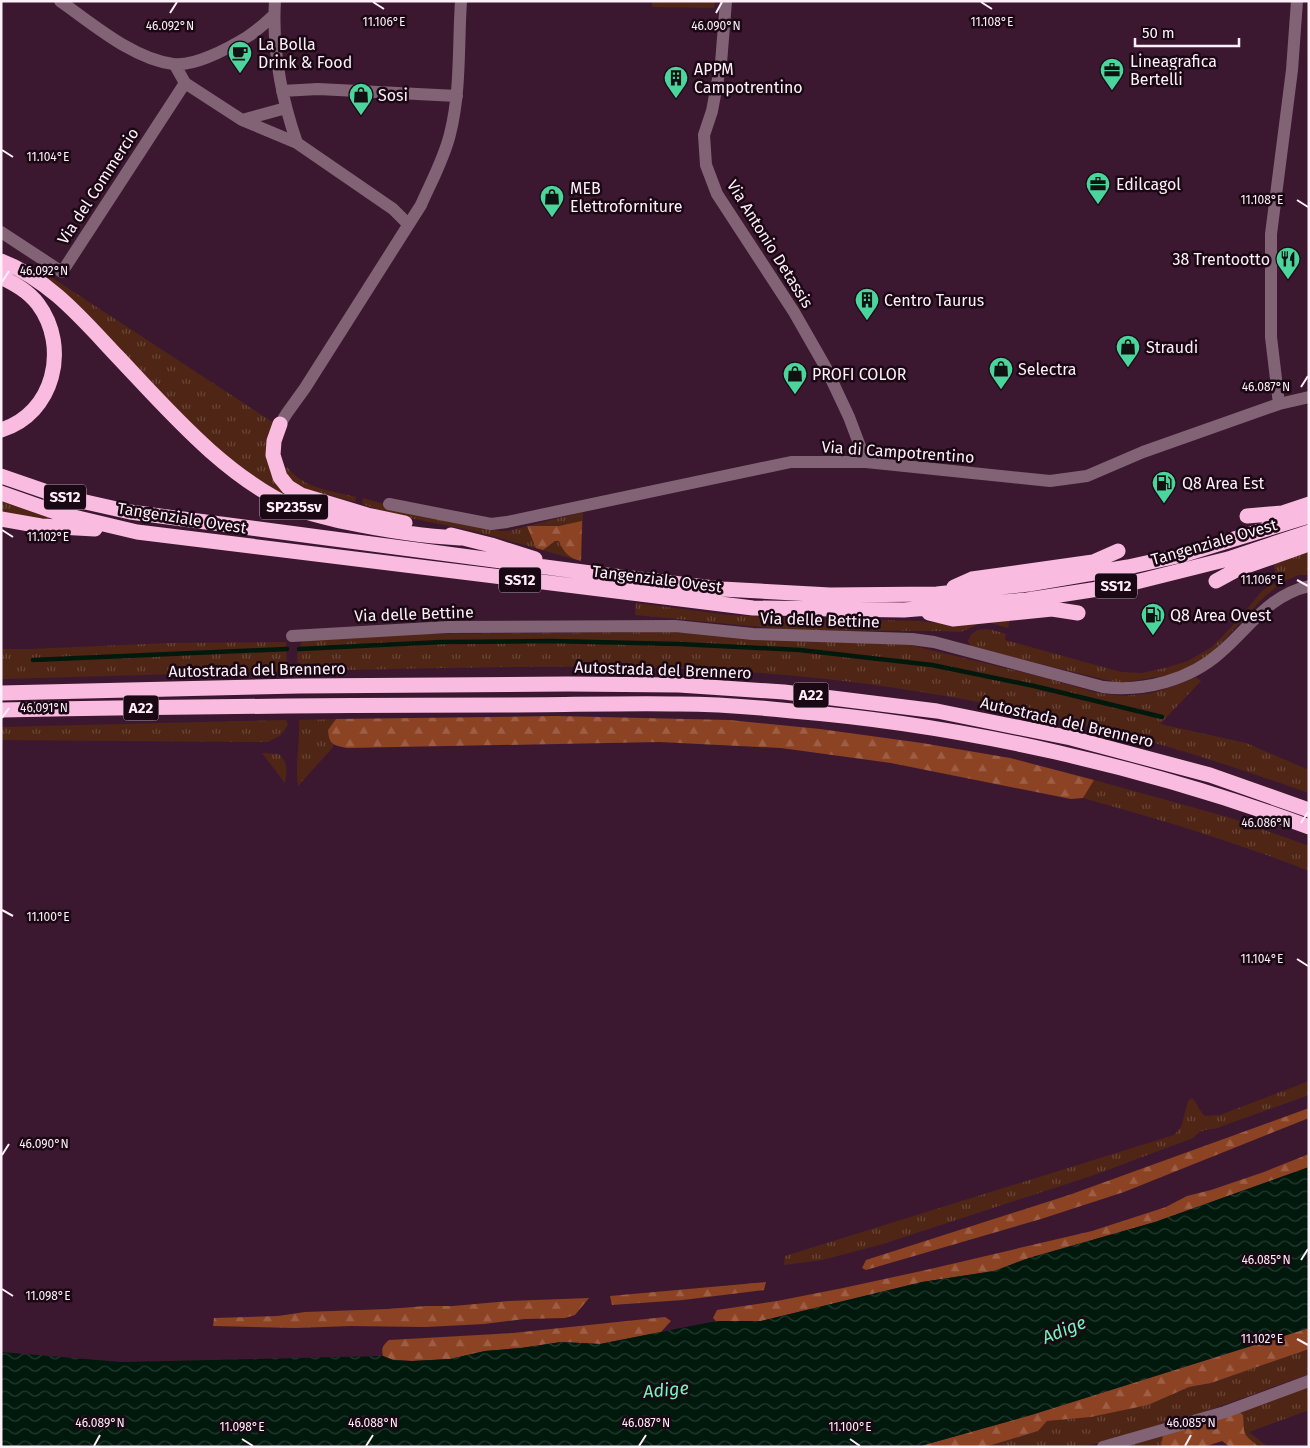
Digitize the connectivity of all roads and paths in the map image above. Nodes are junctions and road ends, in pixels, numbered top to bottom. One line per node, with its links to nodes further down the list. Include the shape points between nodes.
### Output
1 (60, 1): 7 (street, via 150,60)
2 (276, 1): 6 (street)
3 (461, 1): 10 (street)
4 (726, 1): 22 (street, Via Antonio Detassis, via 721,63 704,135 706,164 717,194 794,312 826,368 850,417)
5 (1297, 1): 19 (street, via 1292,70 1271,234 1270,337)
6 (274, 15): 7 (street, via 248,36 217,53); 9 (street, via 277,71)
7 (175, 65): 8 (street)
8 (186, 83): 12 (street); 15 (street, Via del Commercio, via 62,272)
9 (282, 91): 10 (street, via 318,89); 11 (street)
10 (457, 96): 14 (street, via 450,135 436,173)
11 (286, 108): 12 (street); 13 (street)
12 (242, 120): 13 (street)
13 (297, 143): 14 (street, via 393,209)
14 (408, 224): 20 (street)
15 (1, 232)
16 (1, 261): 32 (highway, SP235sv, via 50,289 212,454 273,496 296,508 333,519 420,536)
17 (1, 277): 21 (highway, via 17,285 38,304 48,320 55,360 50,383 31,413 19,423)
18 (1309, 397): 19 (street, Via di Campotrentino)
19 (1279, 404): 22 (street, Via di Campotrentino, via 1143,452 1087,476 1050,481)
20 (280, 424): 32 (highway, via 273,456 280,477 295,492 367,515)
21 (1, 430)
22 (866, 462): 25 (street, Via di Campotrentino, via 791,462 491,524)
23 (1, 476): 35 (highway, Tangenziale Ovest / SS12, via 59,496 130,512)
24 (1, 492): 30 (highway, Tangenziale Ovest / SS12, via 61,514)
25 (389, 504)
26 (1309, 504): 27 (highway, via 1282,513)
27 (1247, 516)
28 (1309, 516): 38 (highway, Tangenziale Ovest / SS12, via 1182,555 1128,567 1029,584)
29 (1, 519): 30 (highway, via 41,526)
30 (137, 532): 39 (highway, Tangenziale Ovest / SS12, via 753,608)
31 (1309, 532): 39 (highway, Tangenziale Ovest / SS12, via 1228,559 1124,585 1027,600)
32 (460, 538): 35 (highway, SP235sv)
33 (1309, 544): 36 (highway, via 1238,569)
34 (1118, 551): 38 (highway, via 1093,562 972,579)
35 (572, 571): 38 (highway, Tangenziale Ovest / SS12, via 722,589 830,595)
36 (1216, 581)
37 (1309, 586): 41 (street, Via delle Bettine, via 1277,599 1205,666 1190,674 1145,686 1118,689 912,639 753,634 675,626 448,627)
38 (936, 594)
39 (918, 610): 40 (highway, via 953,619 1052,609)
40 (1078, 613)
41 (292, 636)
42 (1, 693): 44 (highway, Autostrada del Brennero / A22, via 299,686 679,685 794,693 937,711 1071,738 1210,775)
43 (1, 710): 45 (highway, Autostrada del Brennero / A22, via 281,705 681,704 794,711 937,728 1069,756 1261,809)
44 (1309, 810)
45 (1309, 827)
46 (1309, 1381): 47 (street, via 1226,1412)
47 (1103, 1447)

